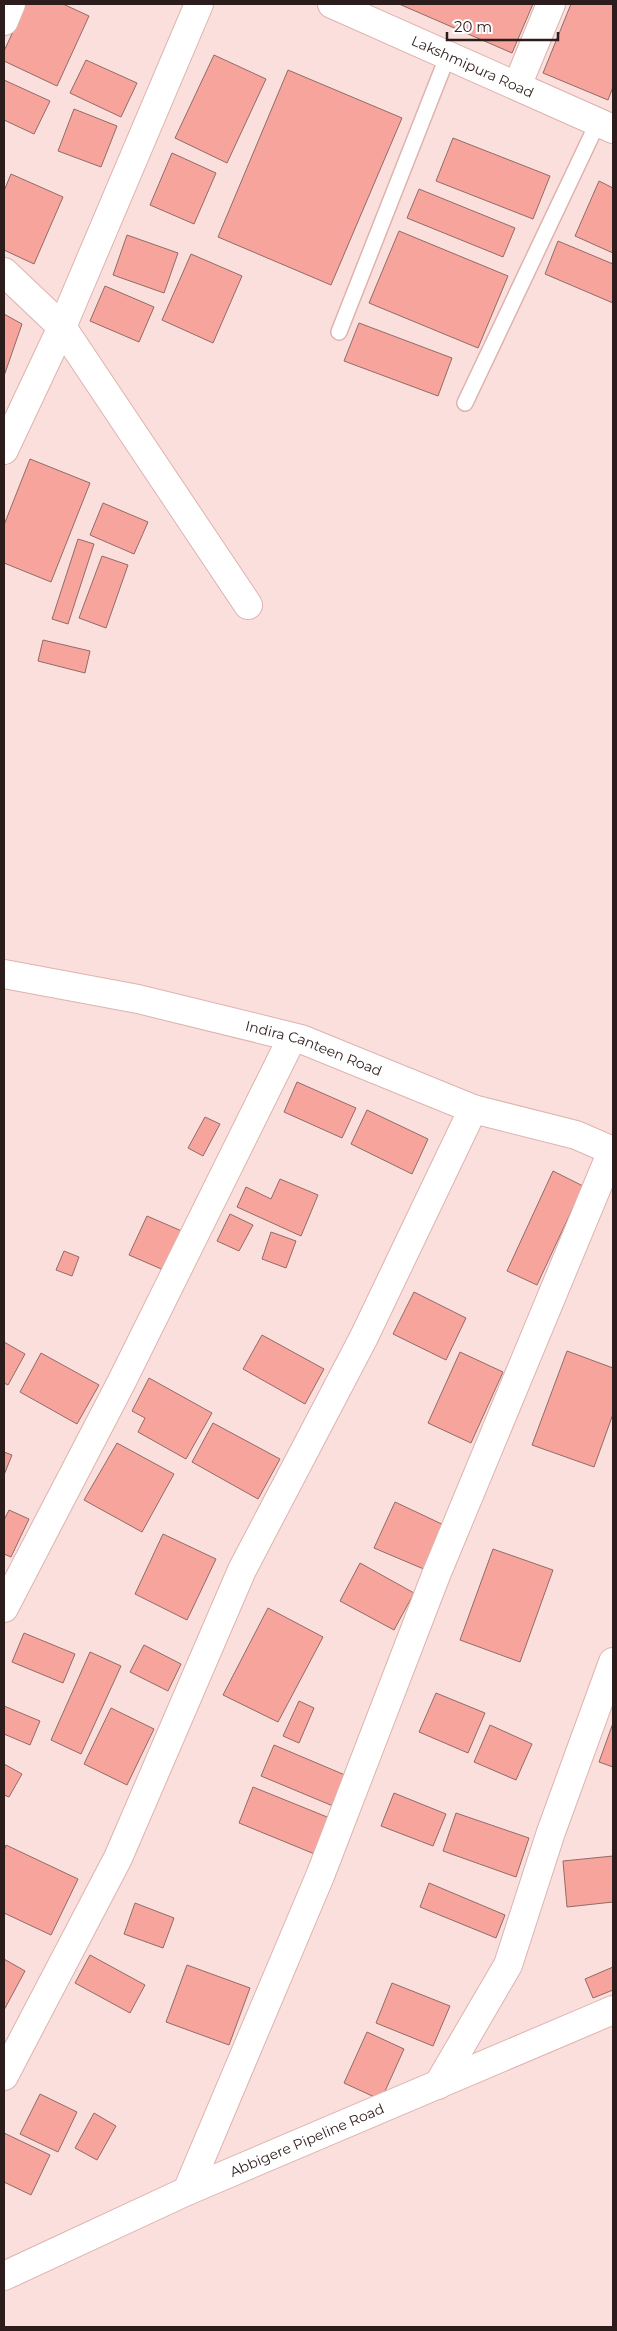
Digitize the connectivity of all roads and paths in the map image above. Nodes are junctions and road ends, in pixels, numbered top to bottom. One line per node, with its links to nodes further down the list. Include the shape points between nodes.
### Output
1 (11, 4): 5 (street)
2 (199, 4): 10 (street)
3 (332, 4): 6 (street, Lakshmipura Road)
4 (551, 4): 7 (street)
5 (4, 21)
6 (448, 55): 7 (street, Lakshmipura Road); 11 (lane)
7 (517, 86): 8 (street, Lakshmipura Road)
8 (606, 125): 12 (lane)
9 (4, 272): 10 (street)
10 (62, 326): 13 (street); 14 (street)
11 (339, 332)
12 (465, 403)
13 (4, 450)
14 (248, 605)
15 (4, 974): 16 (street, Indira Canteen Road, via 138,999)
16 (292, 1038): 17 (street, Indira Canteen Road); 19 (street, via 122,1381)
17 (473, 1109): 18 (street, Indira Canteen Road, via 576,1135); 22 (street, via 364,1336 242,1570 118,1858)
18 (613, 1151): 24 (street, via 436,1575 320,1876)
19 (4, 1608)
20 (613, 1662): 23 (street, via 550,1832 508,1965)
21 (613, 2010): 23 (street, Abbigere Pipeline Road)
22 (4, 2076)
23 (438, 2085): 24 (street, Abbigere Pipeline Road)
24 (187, 2191): 25 (street, Abbigere Pipeline Road)
25 (4, 2276)

